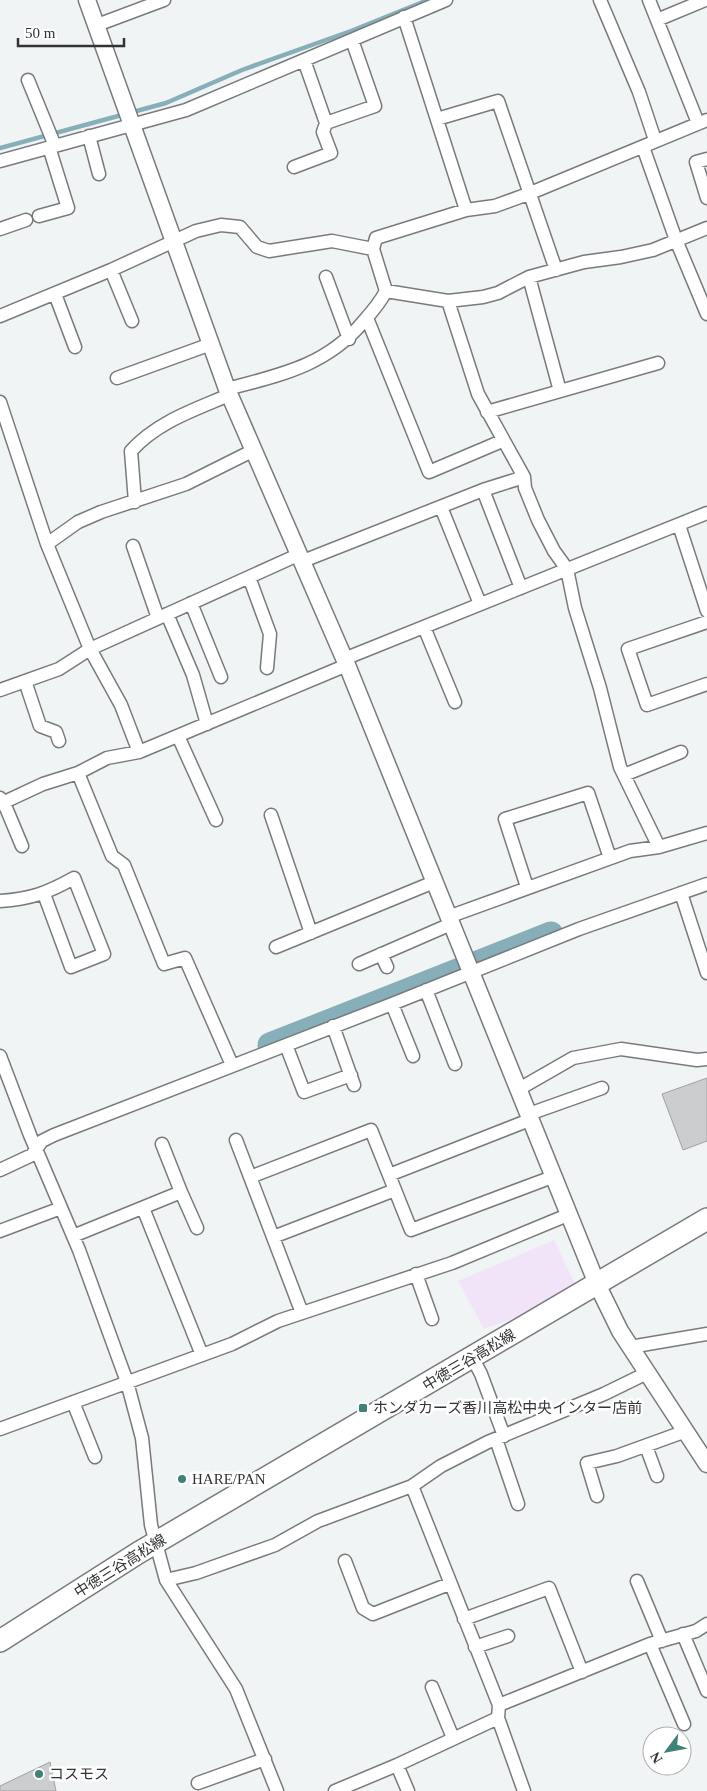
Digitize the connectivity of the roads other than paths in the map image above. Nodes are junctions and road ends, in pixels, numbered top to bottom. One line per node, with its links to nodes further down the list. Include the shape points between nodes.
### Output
1 (87, 0): 9 (street)
2 (164, 0): 9 (street)
3 (446, 0): 7 (street)
4 (600, 0): 18 (street, via 639,92)
5 (649, 0): 8 (street)
6 (705, 0): 8 (street)
7 (404, 17): 10 (street); 14 (street)
8 (657, 20): 15 (street)
9 (96, 25): 13 (street)
10 (352, 40): 11 (street); 16 (street, via 375,106)
11 (304, 60): 13 (street, via 186,110); 16 (street)
12 (28, 80): 19 (street)
13 (130, 118): 17 (street); 32 (street)
14 (437, 120): 25 (street, via 498,101); 27 (street)
15 (702, 122): 18 (street)
16 (326, 123): 23 (street, via 324,132 331,152)
17 (89, 136): 19 (street); 24 (street)
18 (655, 140): 20 (street)
19 (52, 144): 22 (street); 28 (street, via 68,208)
20 (644, 147): 25 (street); 33 (street)
21 (707, 159): 26 (street, via 696,162)
22 (0, 161)
23 (294, 166)
24 (99, 174)
25 (528, 194): 27 (street, via 495,206); 36 (street)
26 (707, 198)
27 (466, 210): 34 (street, via 376,238)
28 (39, 216)
29 (26, 220): 31 (street)
30 (707, 228): 33 (street)
31 (0, 229)
32 (174, 240): 34 (street, via 221,225 240,227 257,247 269,251 332,241); 35 (street); 47 (street)
33 (676, 240): 36 (street, via 653,250); 42 (street)
34 (373, 249): 39 (street)
35 (111, 270): 40 (street); 45 (street)
36 (556, 270): 38 (street)
37 (326, 277): 46 (street)
38 (529, 277): 41 (street, via 498,293); 51 (street)
39 (386, 291): 41 (street); 44 (street, via 380,304)
40 (55, 294): 43 (street); 48 (street)
41 (448, 301): 54 (street, via 478,394)
42 (707, 314)
43 (0, 316)
44 (367, 318): 46 (street); 56 (street, via 429,472)
45 (132, 321)
46 (349, 339): 52 (street, via 310,364)
47 (211, 344): 50 (street); 52 (street)
48 (75, 347)
49 (658, 363): 51 (street)
50 (117, 378)
51 (560, 391): 54 (street)
52 (228, 392): 57 (street); 60 (street, via 145,436 131,451)
53 (0, 402): 55 (street)
54 (488, 412): 56 (street)
55 (4, 430): 64 (street)
56 (502, 441): 58 (street)
57 (254, 450): 60 (street, via 186,484); 66 (street)
58 (524, 477): 59 (street); 67 (street, via 538,520 554,552)
59 (483, 490): 61 (street); 69 (street)
60 (134, 502): 64 (street, via 78,522)
61 (441, 507): 66 (street); 71 (street)
62 (707, 512): 63 (street)
63 (679, 524): 67 (street); 72 (street)
64 (47, 544): 76 (street)
65 (133, 546): 73 (street)
66 (301, 557): 68 (street); 77 (street)
67 (567, 569): 69 (street); 90 (street, via 575,608)
68 (249, 577): 70 (street); 78 (street, via 270,634)
69 (521, 588): 71 (street)
70 (191, 603): 73 (street); 79 (street)
71 (480, 604): 75 (street)
72 (707, 611)
73 (162, 616): 76 (street); 84 (street, via 193,676)
74 (707, 622): 81 (street, via 628,649 647,705)
75 (424, 626): 77 (street); 83 (street)
76 (90, 649): 80 (street, via 59,669); 87 (street, via 121,705)
77 (345, 662): 84 (street); 98 (street)
78 (267, 668)
79 (221, 677)
80 (25, 681): 82 (street); 86 (street, via 40,726 56,732)
81 (707, 684)
82 (0, 690)
83 (455, 702)
84 (208, 724): 85 (street)
85 (178, 736): 87 (street); 93 (street)
86 (59, 741)
87 (139, 752): 89 (street, via 107,758)
88 (682, 752): 90 (street)
89 (78, 773): 91 (street); 120 (street, via 112,856 124,865 164,964 185,958)
90 (624, 775): 96 (street)
91 (2, 802): 95 (street)
92 (271, 815): 105 (street)
93 (216, 820)
94 (707, 834): 96 (street)
95 (22, 846)
96 (659, 847): 97 (street)
97 (610, 858): 100 (street); 100 (street, via 588,793 504,819)
98 (434, 882): 104 (street); 105 (street)
99 (707, 884): 101 (street)
100 (527, 887): 104 (street)
101 (682, 893): 110 (street); 111 (street)
102 (44, 894): 102 (street, via 74,878 104,954 71,967); 103 (street, via 26,900)
103 (0, 901)
104 (450, 920): 107 (street); 110 (street)
105 (311, 933): 106 (street)
106 (276, 947)
107 (381, 954): 108 (street); 109 (street)
108 (358, 964)
109 (387, 967)
110 (469, 968): 112 (street); 122 (street)
111 (707, 973)
112 (426, 990): 113 (street); 119 (street)
113 (392, 1004): 114 (street); 117 (street)
114 (334, 1026): 115 (street); 115 (street, via 352,1080 304,1092)
115 (286, 1045): 120 (street)
116 (0, 1056): 125 (street)
117 (413, 1056)
118 (707, 1059): 122 (street, via 622,1049 573,1058)
119 (454, 1064)
120 (232, 1065): 125 (street)
121 (602, 1088): 123 (street)
122 (519, 1089): 123 (street)
123 (530, 1116): 128 (street); 129 (street)
124 (236, 1140): 130 (street)
125 (33, 1143): 127 (street, via 32,1155); 133 (street)
126 (162, 1144): 132 (street)
127 (0, 1170)
128 (389, 1175): 130 (street, via 372,1130); 131 (street)
129 (555, 1176): 131 (street, via 411,1230); 135 (street)
130 (250, 1177): 140 (street)
131 (395, 1190): 140 (street)
132 (182, 1192): 134 (street); 137 (street)
133 (61, 1208): 138 (street); 139 (street)
134 (143, 1208): 139 (street); 147 (street)
135 (570, 1214): 141 (street, via 452,1263); 142 (street)
136 (707, 1219): 142 (main road, 中徳三谷高松線)
137 (197, 1228)
138 (0, 1231)
139 (73, 1236): 150 (street)
140 (272, 1237): 143 (street)
141 (416, 1274): 143 (street); 144 (street)
142 (598, 1284): 146 (street); 148 (main road, 中徳三谷高松線)
143 (302, 1313): 147 (street)
144 (432, 1319)
145 (707, 1334): 146 (street)
146 (630, 1347): 149 (street)
147 (202, 1355): 150 (street)
148 (472, 1357): 154 (street, via 482,1374); 162 (main road, 中徳三谷高松線)
149 (648, 1373): 153 (street); 154 (street)
150 (128, 1382): 151 (street); 162 (street, via 142,1438)
151 (73, 1402): 152 (street); 156 (street)
152 (0, 1429)
153 (686, 1431): 155 (street); 157 (street)
154 (500, 1438): 159 (street, via 441,1466); 161 (street)
155 (646, 1446): 158 (street); 160 (street, via 587,1463)
156 (94, 1457)
157 (707, 1464)
158 (657, 1476)
159 (412, 1486): 164 (street, via 318,1521 275,1545 196,1573); 166 (street)
160 (597, 1496)
161 (518, 1504)
162 (155, 1543): 164 (street); 171 (main road, 中徳三谷高松線)
163 (345, 1561): 166 (street, via 363,1608 373,1614)
164 (166, 1580): 180 (street, via 236,1689)
165 (637, 1581): 172 (street)
166 (449, 1584): 167 (street)
167 (464, 1619): 173 (street); 174 (street, via 549,1588)
168 (707, 1624): 169 (street)
169 (683, 1634): 172 (street); 176 (street)
170 (508, 1636): 173 (street)
171 (0, 1641)
172 (656, 1642): 174 (street); 178 (street)
173 (475, 1647): 177 (street)
174 (582, 1672): 177 (street)
175 (432, 1687): 179 (street)
176 (707, 1691)
177 (498, 1712): 179 (street); 186 (street)
178 (684, 1724)
179 (453, 1738): 181 (street)
180 (265, 1758): 182 (street); 183 (street)
181 (398, 1766): 184 (street); 185 (street)
182 (198, 1783)
183 (277, 1791)
184 (335, 1791)
185 (408, 1791)
186 (524, 1791)

